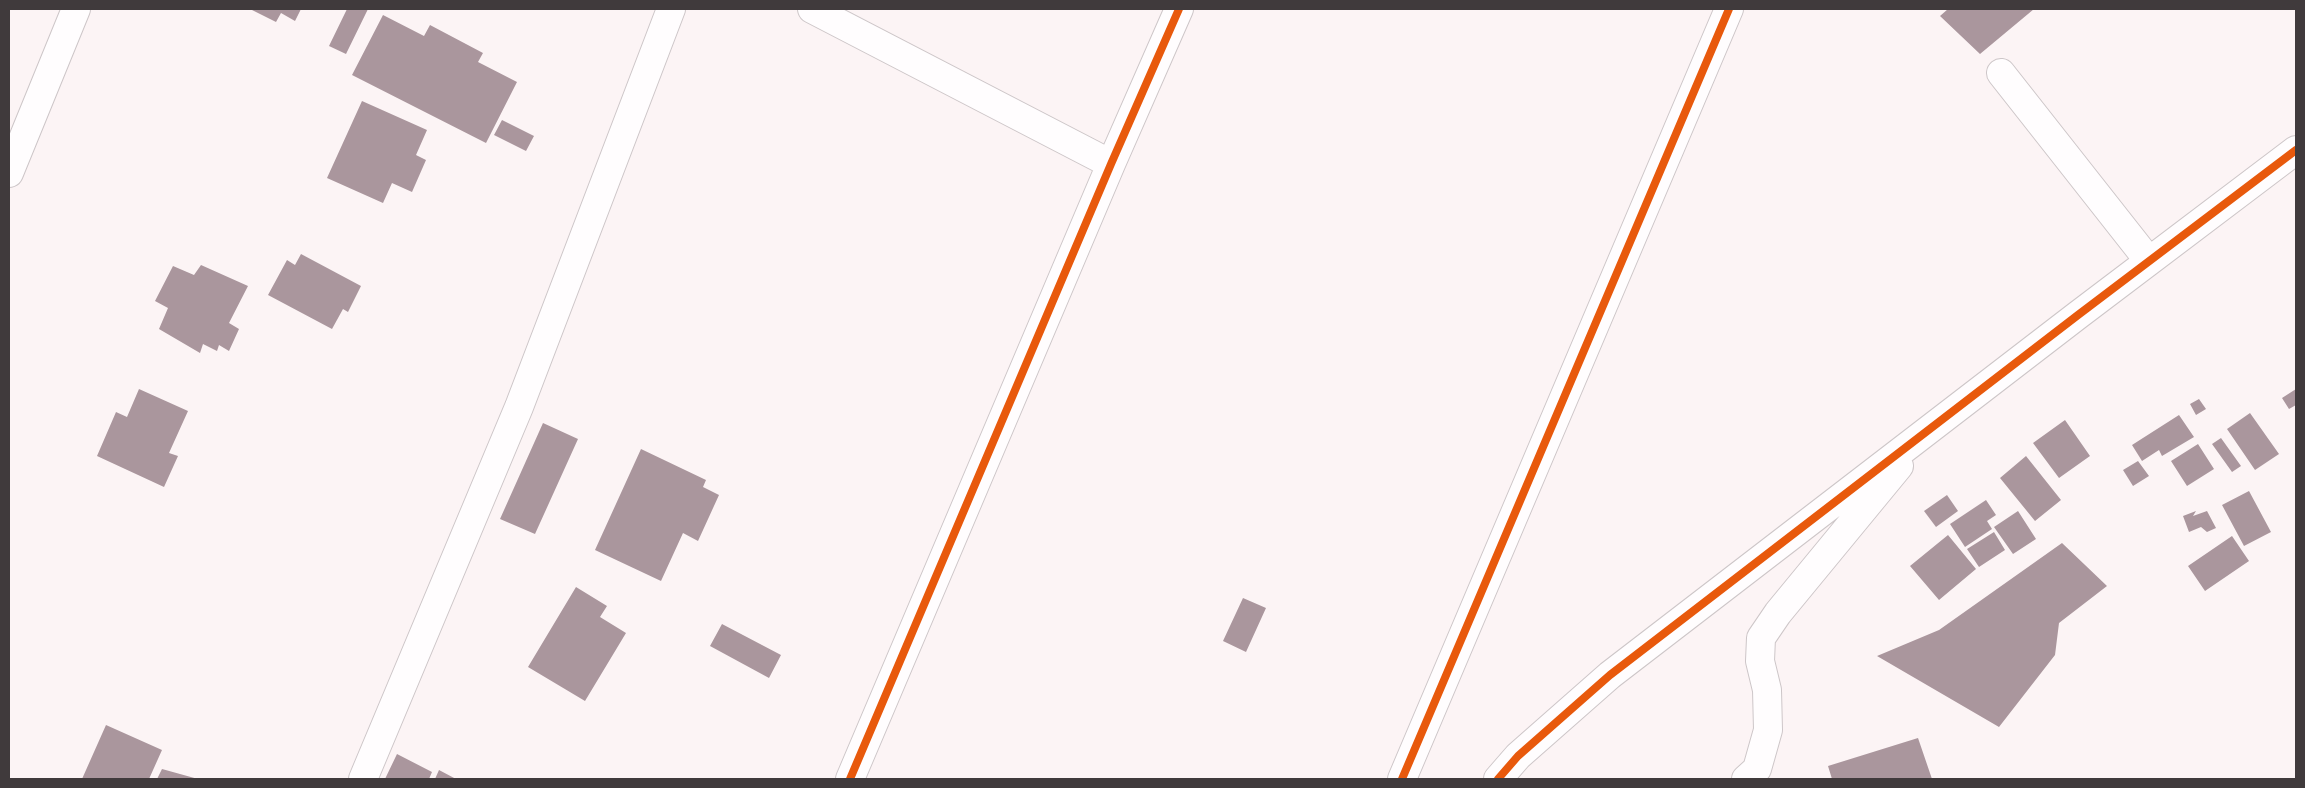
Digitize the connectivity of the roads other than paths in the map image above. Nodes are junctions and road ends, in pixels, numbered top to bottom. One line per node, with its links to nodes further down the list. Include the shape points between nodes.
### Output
1 (76, 9): 9 (street)
2 (671, 9): 12 (street, via 519,407)
3 (812, 9): 8 (street)
4 (1180, 9): 8 (street)
5 (1729, 9): 14 (street)
6 (2001, 72): 10 (street)
7 (2296, 150): 10 (street)
8 (1111, 164): 13 (street)
9 (9, 172)
10 (2149, 261): 11 (street)
11 (1929, 429): 15 (street, via 1610,675 1518,756); 16 (street, via 1761,638 1760,661 1766,690 1768,730 1758,769)
12 (363, 779)
13 (850, 779)
14 (1402, 779)
15 (1498, 779)
16 (1746, 779)

